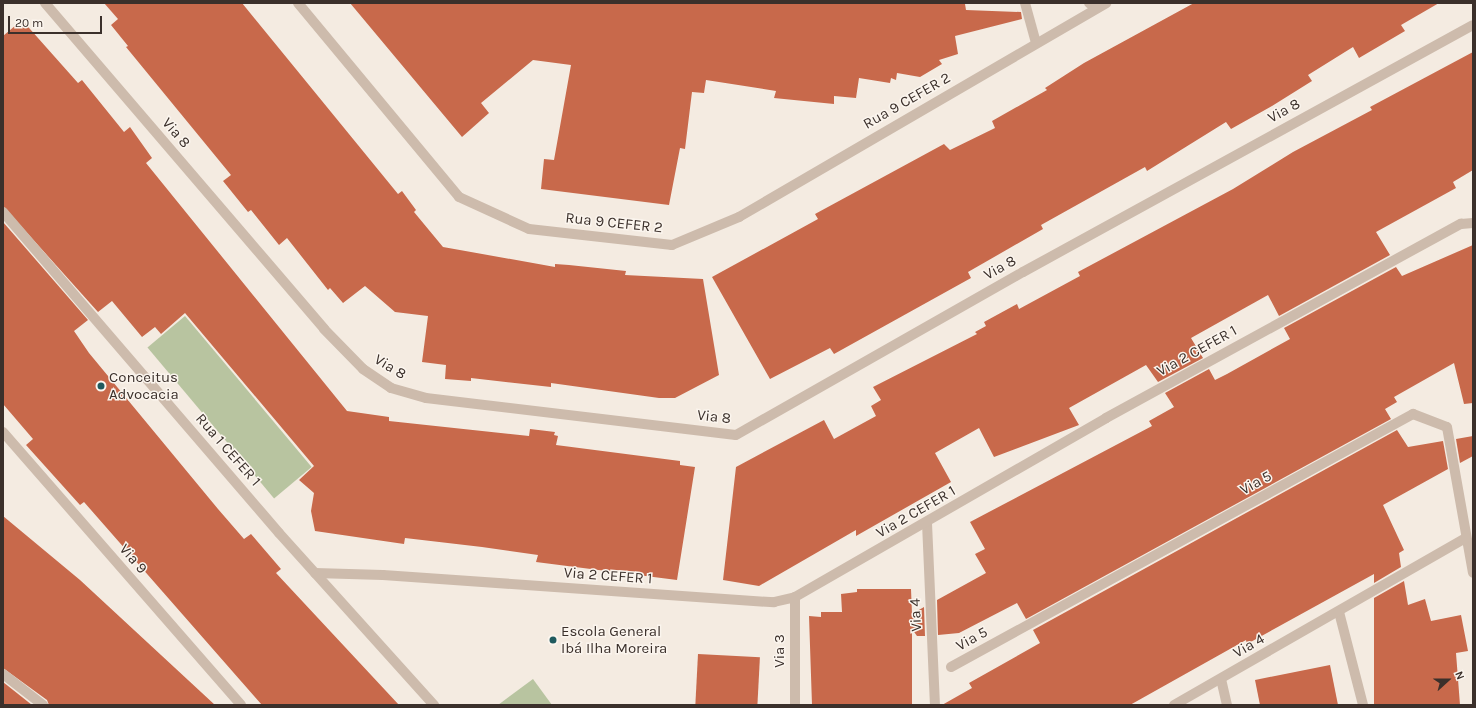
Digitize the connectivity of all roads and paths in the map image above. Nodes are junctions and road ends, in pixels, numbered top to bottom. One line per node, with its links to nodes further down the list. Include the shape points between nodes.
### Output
1 (45, 3): 6 (street, Via 8, via 324,329 363,368 391,388 426,398 736,435 1023,272)
2 (298, 3): 7 (street, Rua 9 CEFER 2, via 459,197 529,229 672,245 739,217)
3 (1025, 3): 7 (street)
4 (1106, 3): 5 (street, Rua 9 CEFER 2)
5 (1093, 6): 7 (street, Rua 9 CEFER 2)
6 (1473, 24)
7 (1036, 43)
8 (3, 212): 13 (street, Rua 1 CEFER 1)
9 (1473, 223): 11 (street, Via 2 CEFER 1, via 1461,224 1106,418)
10 (3, 432): 21 (street, Via 9)
11 (927, 523): 15 (street, Via 2 CEFER 1); 24 (street, Via 4)
12 (1466, 538): 14 (street, Via 5); 16 (street, Via 4); 17 (street, Via 5, via 1447,427 1413,414)
13 (315, 573): 15 (street, Via 2 CEFER 1, via 383,575 774,602); 22 (street, Rua 1 CEFER 1)
14 (1473, 573)
15 (795, 596): 23 (street, Via 3)
16 (1339, 612): 19 (street, Via 4); 27 (street)
17 (951, 667)
18 (3, 674): 20 (street)
19 (1221, 679): 25 (street, Via 4); 26 (street)
20 (43, 705)
21 (240, 705)
22 (434, 705)
23 (795, 705)
24 (934, 705)
25 (1174, 705)
26 (1227, 705)
27 (1363, 705)

